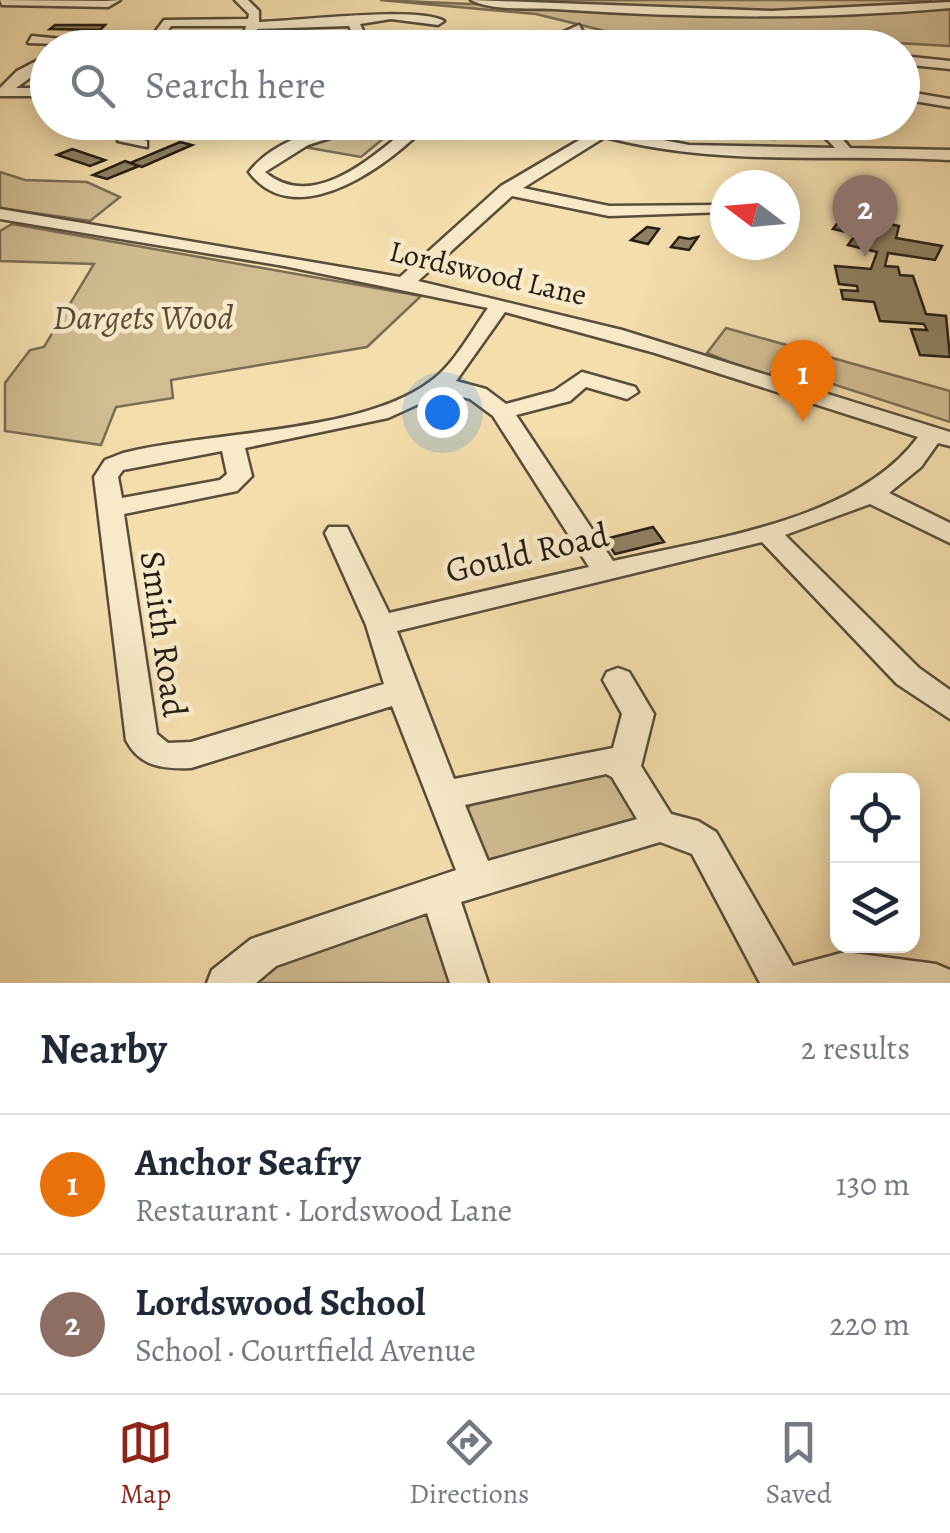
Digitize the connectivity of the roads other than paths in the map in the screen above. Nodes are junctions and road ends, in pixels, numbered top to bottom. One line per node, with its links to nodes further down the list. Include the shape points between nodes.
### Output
1 (241, 0): 11 (street, via 255,13)
2 (477, 0): 7 (street, via 721,16)
3 (2, 2): 6 (street)
4 (116, 3): 6 (street)
5 (369, 3): 8 (street, via 362,8)
6 (35, 4)
7 (950, 5)
8 (373, 19): 9 (street); 10 (street)
9 (438, 21)
10 (353, 22): 11 (street); 14 (street)
11 (253, 25): 12 (street, via 168,22); 13 (street)
12 (162, 30)
13 (251, 30)
14 (357, 30)
15 (920, 62): 16 (street)
16 (950, 65)
17 (30, 69): 18 (street)
18 (2, 92): 19 (street)
19 (30, 92)
20 (920, 98): 21 (street)
21 (950, 103)
22 (129, 140): 28 (street)
23 (312, 140): 24 (street, via 278,154 257,172 266,182 295,190 346,184)
24 (401, 140)
25 (589, 140): 31 (street)
26 (640, 140): 29 (street, via 711,155)
27 (837, 140): 29 (street)
28 (142, 144)
29 (844, 150): 30 (street)
30 (950, 155)
31 (508, 190): 32 (street, via 606,211); 34 (street, via 467,220)
32 (710, 210)
33 (3, 217): 34 (street, Lordswood Lane, via 72,222)
34 (406, 282): 35 (street, Lordswood Lane)
35 (500, 305): 36 (street); 39 (street, Lordswood Lane, via 692,356)
36 (442, 384): 38 (street, via 478,394); 40 (street, via 393,409)
37 (627, 392): 38 (street, via 574,377 562,396)
38 (502, 412): 46 (street)
39 (941, 437): 41 (street, Gould Road)
40 (232, 441): 42 (street, Smith Road, via 132,458 109,470); 42 (street, via 240,476 228,486)
41 (871, 494): 44 (street, Gould Road); 45 (street)
42 (109, 508): 49 (street, Smith Road, via 142,740 162,756 191,755)
43 (338, 533): 47 (street)
44 (768, 534): 46 (street, Gould Road); 50 (street, via 908,676)
45 (950, 534)
46 (606, 572): 47 (street, Gould Road)
47 (380, 625): 49 (street)
48 (618, 680): 51 (street, via 638,714)
49 (401, 691): 52 (street)
50 (950, 707)
51 (624, 766): 52 (street, via 596,760); 53 (street)
52 (446, 795): 54 (street)
53 (660, 826): 54 (street); 58 (street, via 704,843)
54 (479, 882): 55 (street)
55 (439, 892): 56 (street, via 264,952); 57 (street)
56 (226, 983)
57 (468, 983)
58 (781, 983)
59 (799, 983): 60 (street, via 844,971)
60 (936, 983)

